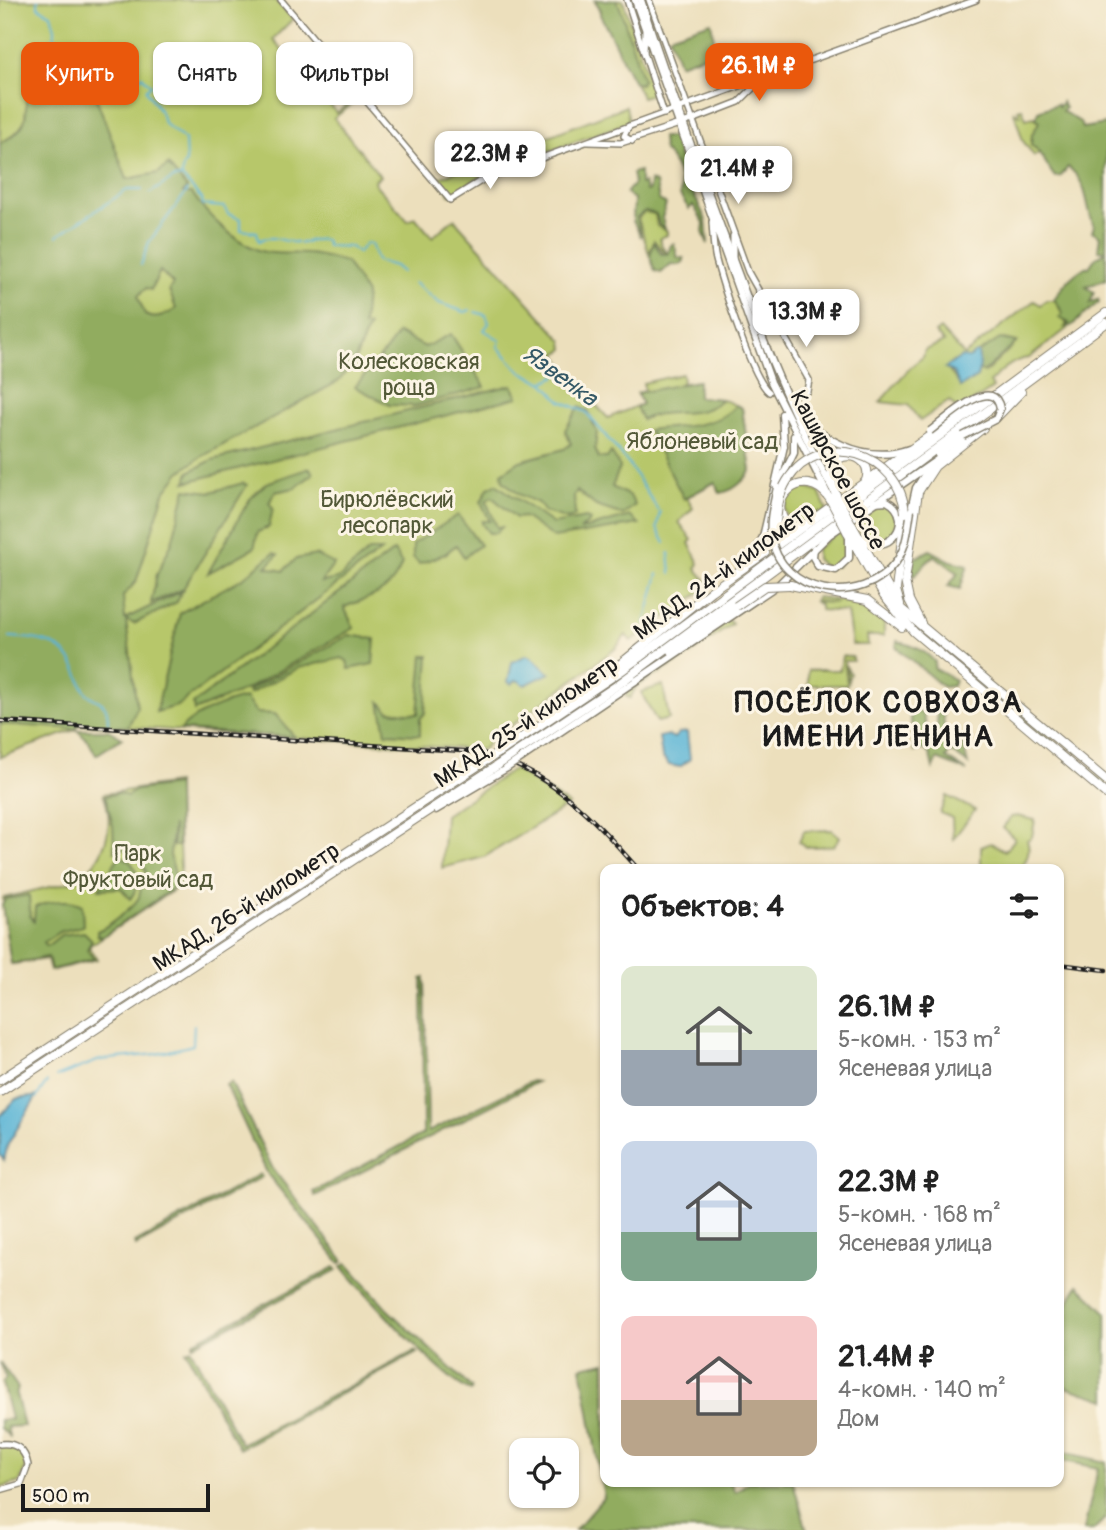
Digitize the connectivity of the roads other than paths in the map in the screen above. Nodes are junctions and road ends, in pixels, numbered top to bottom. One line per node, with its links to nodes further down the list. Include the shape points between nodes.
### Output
1 (281, 0): 19 (main road, via 450,200 484,179)
2 (627, 0): 8 (main road)
3 (635, 0): 7 (main road, Каширское шоссе)
4 (641, 0): 13 (main road, Каширское шоссе)
5 (649, 0): 12 (main road)
6 (976, 0): 9 (main road)
7 (645, 30): 8 (main road); 13 (main road, Каширское шоссе)
8 (644, 55): 14 (main road)
9 (767, 75): 10 (main road); 11 (main road)
10 (728, 90): 11 (main road, via 738,93); 12 (main road)
11 (734, 104): 15 (main road)
12 (687, 106): 13 (main road); 15 (main road)
13 (675, 110): 14 (main road); 16 (main road, Каширское шоссе)
14 (664, 114): 17 (main road)
15 (692, 120): 16 (main road); 21 (main road)
16 (680, 124): 18 (main road); 20 (main road, Каширское шоссе); 22 (main road, Каширское шоссе)
17 (629, 126): 18 (main road, via 624,136); 19 (main road)
18 (633, 141): 19 (main road)
19 (584, 142)
20 (695, 156): 21 (main road); 24 (main road, Каширское шоссе)
21 (715, 184): 23 (main road)
22 (712, 218): 27 (main road, via 716,259); 30 (main road, Каширское шоссе)
23 (732, 230): 24 (main road); 25 (main road)
24 (733, 261): 26 (main road, Каширское шоссе)
25 (751, 278): 26 (main road); 35 (main road, via 809,382 807,391)
26 (743, 287): 34 (main road, Каширское шоссе)
27 (734, 309): 30 (main road); 33 (main road, via 760,383)
28 (1106, 313): 32 (highway)
29 (1106, 323): 31 (highway)
30 (751, 327): 34 (main road, Каширское шоссе)
31 (1060, 358): 32 (highway); 38 (highway)
32 (1025, 376): 37 (highway, via 997,388); 41 (highway, МКАД, 24-й километр); 43 (highway, МКАД, 24-й километр)
33 (769, 393)
34 (780, 394): 36 (main road, Каширское шоссе); 39 (main road, via 826,437 851,449); 44 (main road, Каширское шоссе); 52 (main road, via 784,446 762,542)
35 (795, 394)
36 (791, 427): 44 (main road, Каширское шоссе); 46 (main road, bridge, via 795,449 777,487 770,524 778,557 800,580 830,590 864,586 890,569 906,542)
37 (914, 447): 39 (main road); 42 (highway)
38 (956, 447): 40 (main road); 55 (highway, via 930,470 915,503 906,586 911,606)
39 (877, 453): 43 (main road, bridge, via 907,446 979,396 995,398 1000,410 996,419)
40 (948, 453): 45 (main road); 46 (main road, via 922,476)
41 (910, 458): 42 (highway); 56 (highway, МКАД, 24-й километр)
42 (867, 482): 44 (highway, via 863,462 842,457 831,471); 47 (highway)
43 (883, 488): 53 (highway, МКАД, 24-й километр)
44 (832, 496): 47 (highway, via 806,483 784,495 780,511 786,523 795,528); 48 (highway, Каширское шоссе, bridge)
45 (873, 503): 48 (main road, via 887,501 897,509 901,521 897,535 875,545); 50 (main road)
46 (908, 512): 54 (highway, via 896,590); 56 (highway, bridge, via 900,489 881,465 854,452 829,452 805,462 786,481 765,556)
47 (809, 524): 49 (highway)
48 (851, 530): 50 (main road, via 850,554 839,569 818,566); 54 (highway, Каширское шоссе); 57 (highway, Каширское шоссе, via 889,604)
49 (776, 546)
50 (814, 548): 60 (main road, via 779,584)
51 (765, 552): 52 (highway)
52 (746, 565): 59 (highway, via 613,668)
53 (725, 605): 58 (highway, МКАД, 25-й километр)
54 (907, 615): 55 (highway, Каширское шоссе)
55 (928, 633): 62 (highway, Каширское шоссе)
56 (658, 645): 59 (highway, МКАД, 24-й километр)
57 (934, 652): 58 (highway, bridge, via 871,601 790,585 765,586); 63 (highway, Каширское шоссе)
58 (642, 667): 60 (highway, МКАД, 25-й километр)
59 (582, 698): 64 (highway, МКАД, 25-й километр, bridge)
60 (519, 755): 61 (highway, МКАД, 25-й километр, bridge)
61 (502, 766): 64 (highway, МКАД, 25-й километр); 65 (main road)
62 (1106, 779)
63 (1106, 794)
64 (412, 815): 65 (highway, МКАД, 26-й километр); 66 (highway, МКАД, 26-й километр)
65 (390, 836): 66 (highway, МКАД, 26-й километр)
66 (97, 1023): 67 (highway); 68 (highway)
67 (0, 1079)
68 (0, 1092)
69 (0, 1444): 70 (main road, via 17,1446 28,1465 21,1485)
70 (0, 1490)

